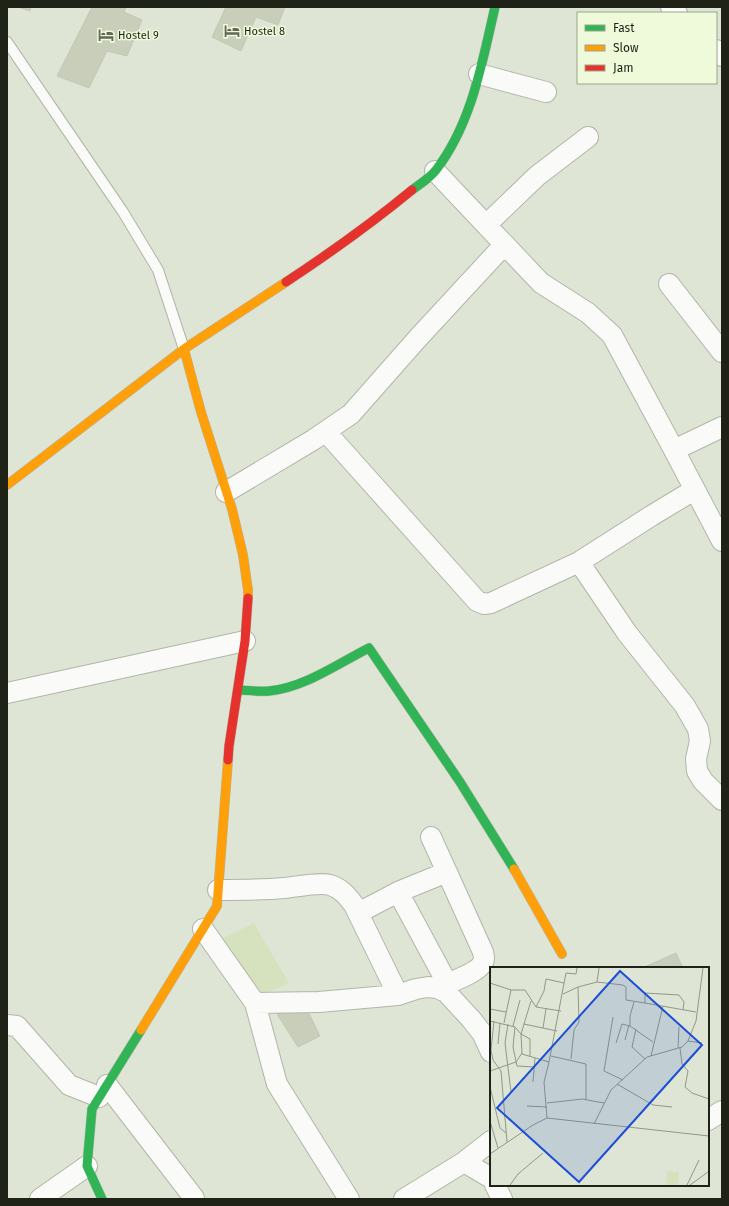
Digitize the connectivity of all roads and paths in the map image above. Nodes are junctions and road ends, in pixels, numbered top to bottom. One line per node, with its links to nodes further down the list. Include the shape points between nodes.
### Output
1 (495, 7): 3 (street)
2 (7, 42): 10 (lane, via 123,212 158,270)
3 (479, 74): 4 (street); 6 (street, via 467,115 454,143)
4 (546, 92)
5 (588, 137): 7 (street, via 537,176)
6 (435, 171): 7 (street); 10 (street, via 386,212 316,262)
7 (486, 225): 8 (street)
8 (504, 245): 13 (street, via 351,414); 14 (street, via 541,283 588,313 612,335)
9 (669, 284): 11 (street)
10 (184, 349): 15 (street); 17 (street, via 200,412)
11 (722, 352)
12 (722, 427): 14 (street)
13 (326, 432): 17 (street); 19 (street, via 477,600 484,604)
14 (674, 450): 16 (street)
15 (7, 485)
16 (694, 490): 18 (street); 19 (street)
17 (226, 492): 20 (street, via 243,555 248,590)
18 (722, 541)
19 (579, 562): 23 (street, via 627,633 685,706 698,729 700,741 696,759 697,771)
20 (245, 641): 21 (street); 22 (street)
21 (238, 690): 26 (street, via 229,746); 30 (street, via 271,691 291,686 368,648 460,782 517,874)
22 (7, 693)
23 (722, 800)
24 (432, 837): 25 (street)
25 (447, 872): 27 (street); 31 (street, via 484,958 476,970)
26 (218, 890): 28 (street, via 330,885 346,895); 29 (street, via 217,906)
27 (398, 892): 28 (street); 31 (street)
28 (358, 913): 32 (street)
29 (203, 928): 33 (street); 36 (street)
30 (562, 954)
31 (442, 985): 32 (street); 35 (street, via 482,1032)
32 (398, 995): 33 (street, via 319,1002)
33 (255, 1003): 47 (street, via 278,1084)
34 (7, 1025): 36 (street, via 17,1026 69,1085)
35 (490, 1050)
36 (103, 1091): 41 (street, via 92,1109); 44 (street)
37 (722, 1112): 38 (street)
38 (709, 1119)
39 (490, 1142): 40 (street)
40 (464, 1162): 42 (street); 48 (street)
41 (87, 1166): 45 (street); 46 (street)
42 (490, 1177)
43 (496, 1186): 49 (street)
44 (194, 1198)
45 (40, 1199)
46 (102, 1199)
47 (349, 1199)
48 (404, 1199)
49 (502, 1199)

